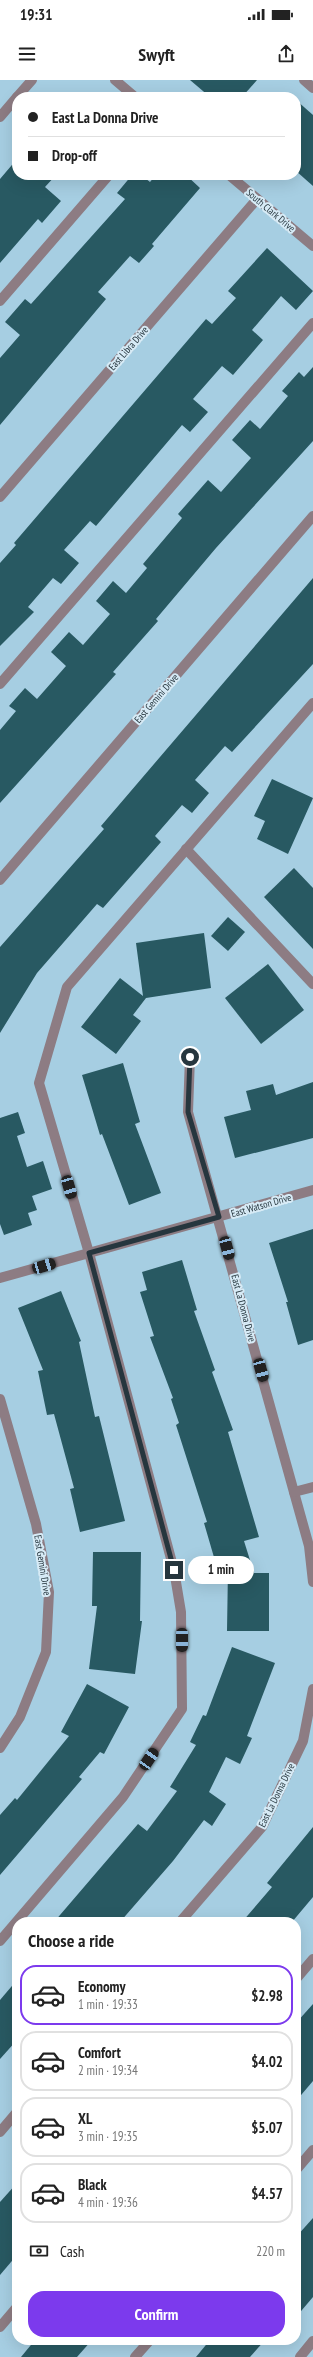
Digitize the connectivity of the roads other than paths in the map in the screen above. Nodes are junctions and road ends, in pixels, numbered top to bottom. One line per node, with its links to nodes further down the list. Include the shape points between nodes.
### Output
1 (32, 80): 5 (street)
2 (115, 80): 6 (street)
3 (304, 80): 4 (street)
4 (313, 88)
5 (21, 92)
6 (129, 92)
7 (12, 103): 8 (street)
8 (0, 117)
9 (105, 180): 13 (street)
10 (235, 180): 11 (street, South Clark Drive)
11 (257, 198): 12 (street, South Clark Drive); 15 (street, East Libra Drive)
12 (313, 246)
13 (0, 301)
14 (313, 323): 17 (street)
15 (0, 497)
16 (313, 516): 20 (street, East Gemini Drive)
17 (0, 684)
18 (313, 703): 19 (street)
19 (186, 849): 21 (street); 25 (street, via 67,987 39,1083)
20 (0, 880)
21 (313, 984)
22 (190, 1057): 24 (street, East La Donna Drive, via 188,1112)
23 (313, 1190): 24 (street, East Watson Drive)
24 (219, 1217): 25 (street, East Watson Drive); 29 (street, East La Donna Drive)
25 (89, 1253): 26 (street, East Watson Drive); 34 (street, via 174,1570 181,1612 182,1709 123,1797)
26 (0, 1278)
27 (0, 1399): 33 (street, East Gemini Drive, via 36,1524 49,1592 46,1652 20,1718)
28 (313, 1487): 29 (street)
29 (294, 1492): 30 (street, East La Donna Drive, via 310,1546)
30 (313, 1582)
31 (313, 1690): 32 (street, East La Donna Drive)
32 (311, 1711): 35 (street, East La Donna Drive, via 303,1741 262,1827)
33 (0, 1748)
34 (20, 1917)
35 (184, 1917)
36 (12, 1927): 37 (street)
37 (0, 1941)
38 (313, 1959): 39 (street)
39 (301, 1973)
40 (12, 2118): 41 (street)
41 (0, 2132)
42 (313, 2150): 43 (street)
43 (301, 2164)
44 (12, 2313): 45 (street)
45 (0, 2326)
46 (313, 2342): 49 (street)
47 (146, 2345): 48 (street)
48 (135, 2357)
49 (300, 2357)

